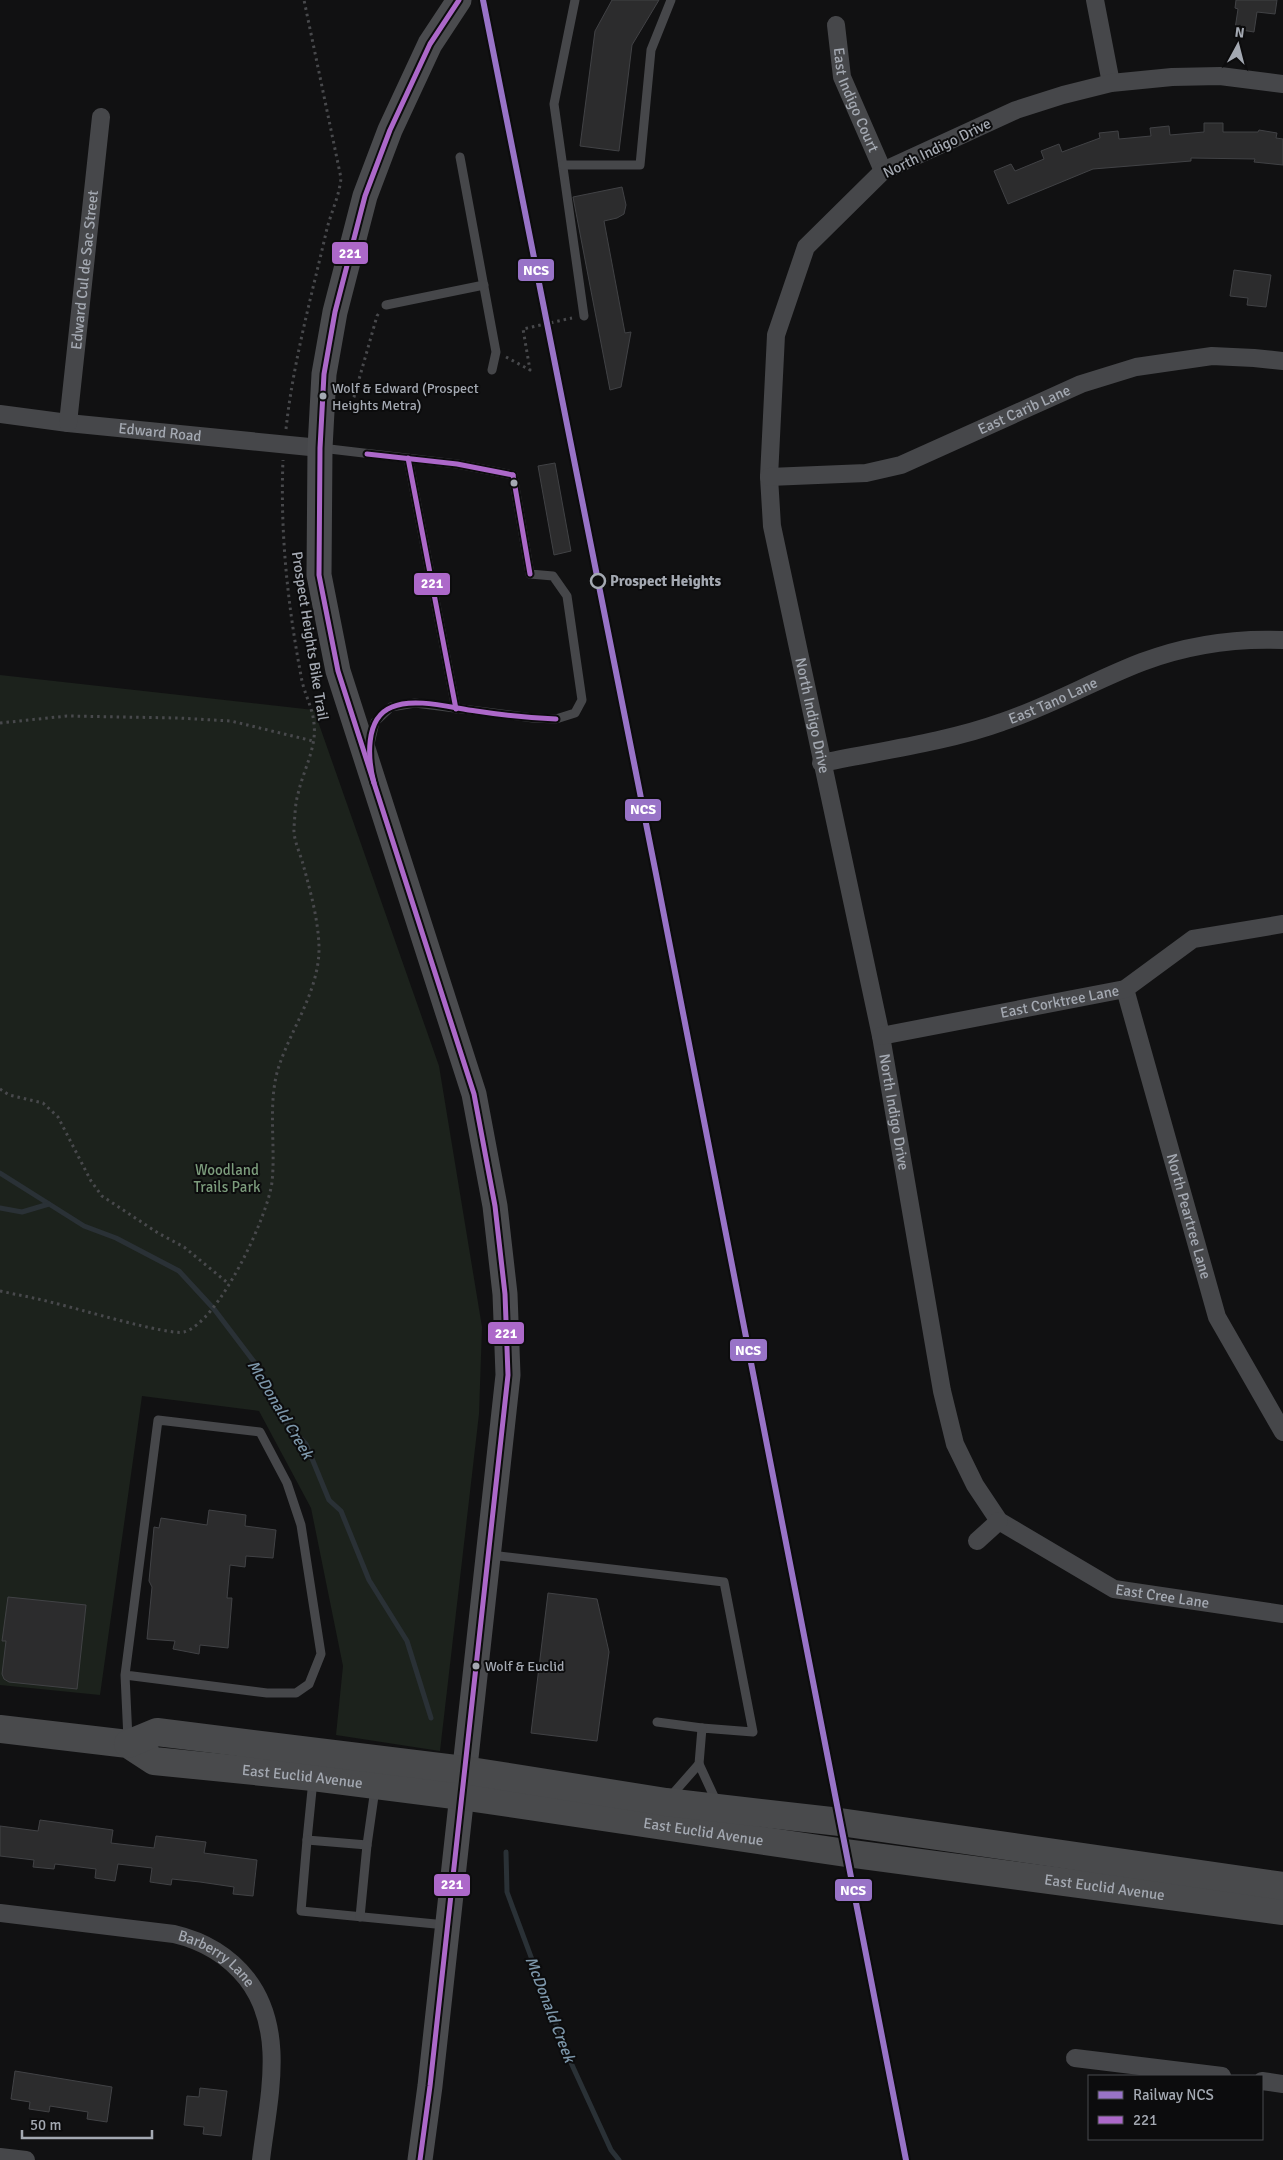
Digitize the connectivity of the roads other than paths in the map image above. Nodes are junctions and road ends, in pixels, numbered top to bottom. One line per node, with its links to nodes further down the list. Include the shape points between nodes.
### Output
1 (459, 0): 19 (main road, via 430,44 390,130 365,196 324,374)
2 (575, 0): 10 (lane, via 554,104)
3 (671, 0): 10 (lane, via 651,50 640,165)
4 (1095, 0): 6 (street)
5 (836, 25): 11 (street, East Indigo Court, via 842,77)
6 (1111, 84): 7 (street, North Indigo Drive, via 1172,77 1220,76); 11 (street, North Indigo Drive, via 1016,110)
7 (1283, 84)
8 (101, 117): 18 (street, Edward Cul de Sac Street)
9 (460, 158): 12 (lane)
10 (563, 165): 14 (lane)
11 (883, 171): 21 (street, North Indigo Drive, via 806,247 776,335)
12 (484, 285): 13 (lane); 16 (lane, via 496,352)
13 (386, 306)
14 (584, 316)
15 (1283, 361): 21 (street, East Carib Lane, via 1212,356 1136,367 1081,384 901,465 866,473)
16 (492, 370)
17 (0, 414): 18 (street, Edward Road)
18 (68, 423): 19 (street, Edward Road)
19 (320, 448): 20 (lane); 25 (main road, via 319,575 338,671)
20 (408, 458): 23 (lane); 23 (lane, via 513,475 530,574 553,576 567,596 582,700 574,713 556,719)
21 (769, 477): 24 (street, North Indigo Drive, via 772,526)
22 (1283, 640): 24 (street, East Tano Lane, via 1212,642 1165,654 973,732)
23 (456, 708): 25 (lane, via 415,704 391,707 376,722 370,737)
24 (821, 763): 28 (street, North Indigo Drive)
25 (369, 770): 32 (main road, via 474,1094 495,1206 505,1294 508,1376)
26 (1283, 924): 27 (street, East Corktree Lane, via 1193,939)
27 (1125, 989): 28 (street, East Corktree Lane); 29 (street, North Peartree Lane, via 1217,1317)
28 (881, 1036): 30 (street, North Indigo Drive, via 954,1444 975,1485)
29 (1283, 1432)
30 (999, 1521): 31 (street); 33 (street, East Cree Lane, via 1114,1589)
31 (977, 1541)
32 (487, 1555): 36 (lane, via 724,1582 753,1732); 41 (main road)
33 (1283, 1614)
34 (125, 1675): 34 (lane, via 267,1694 296,1693 309,1684 321,1654 301,1525 287,1483 260,1432 158,1420); 38 (lane)
35 (657, 1722): 36 (lane)
36 (702, 1728): 39 (lane)
37 (0, 1729): 38 (main road, East Euclid Avenue)
38 (128, 1744): 40 (main road, East Euclid Avenue, via 154,1761); 41 (main road, East Euclid Avenue, via 158,1732)
39 (699, 1764): 43 (lane); 44 (lane)
40 (313, 1777): 42 (main road, East Euclid Avenue); 45 (lane)
41 (463, 1783): 42 (main road, East Euclid Avenue); 43 (main road, East Euclid Avenue); 48 (main road, East Euclid Avenue, via 840,1852); 51 (main road)
42 (376, 1785): 46 (lane)
43 (666, 1802): 44 (main road, East Euclid Avenue)
44 (719, 1808): 47 (main road, East Euclid Avenue, via 840,1822)
45 (308, 1840): 46 (lane); 50 (lane, via 301,1911)
46 (367, 1846): 50 (lane)
47 (1283, 1886)
48 (1283, 1911)
49 (0, 1913): 58 (street, Barberry Lane, via 174,1934 196,1940 234,1964 258,1993 272,2036 271,2076)
50 (360, 1916): 51 (lane)
51 (447, 1925): 59 (main road)
52 (1075, 2058): 53 (street)
53 (1214, 2075)
54 (1263, 2081): 55 (street)
55 (1283, 2084)
56 (0, 2157): 57 (street)
57 (26, 2160)
58 (261, 2160)
59 (420, 2160)

